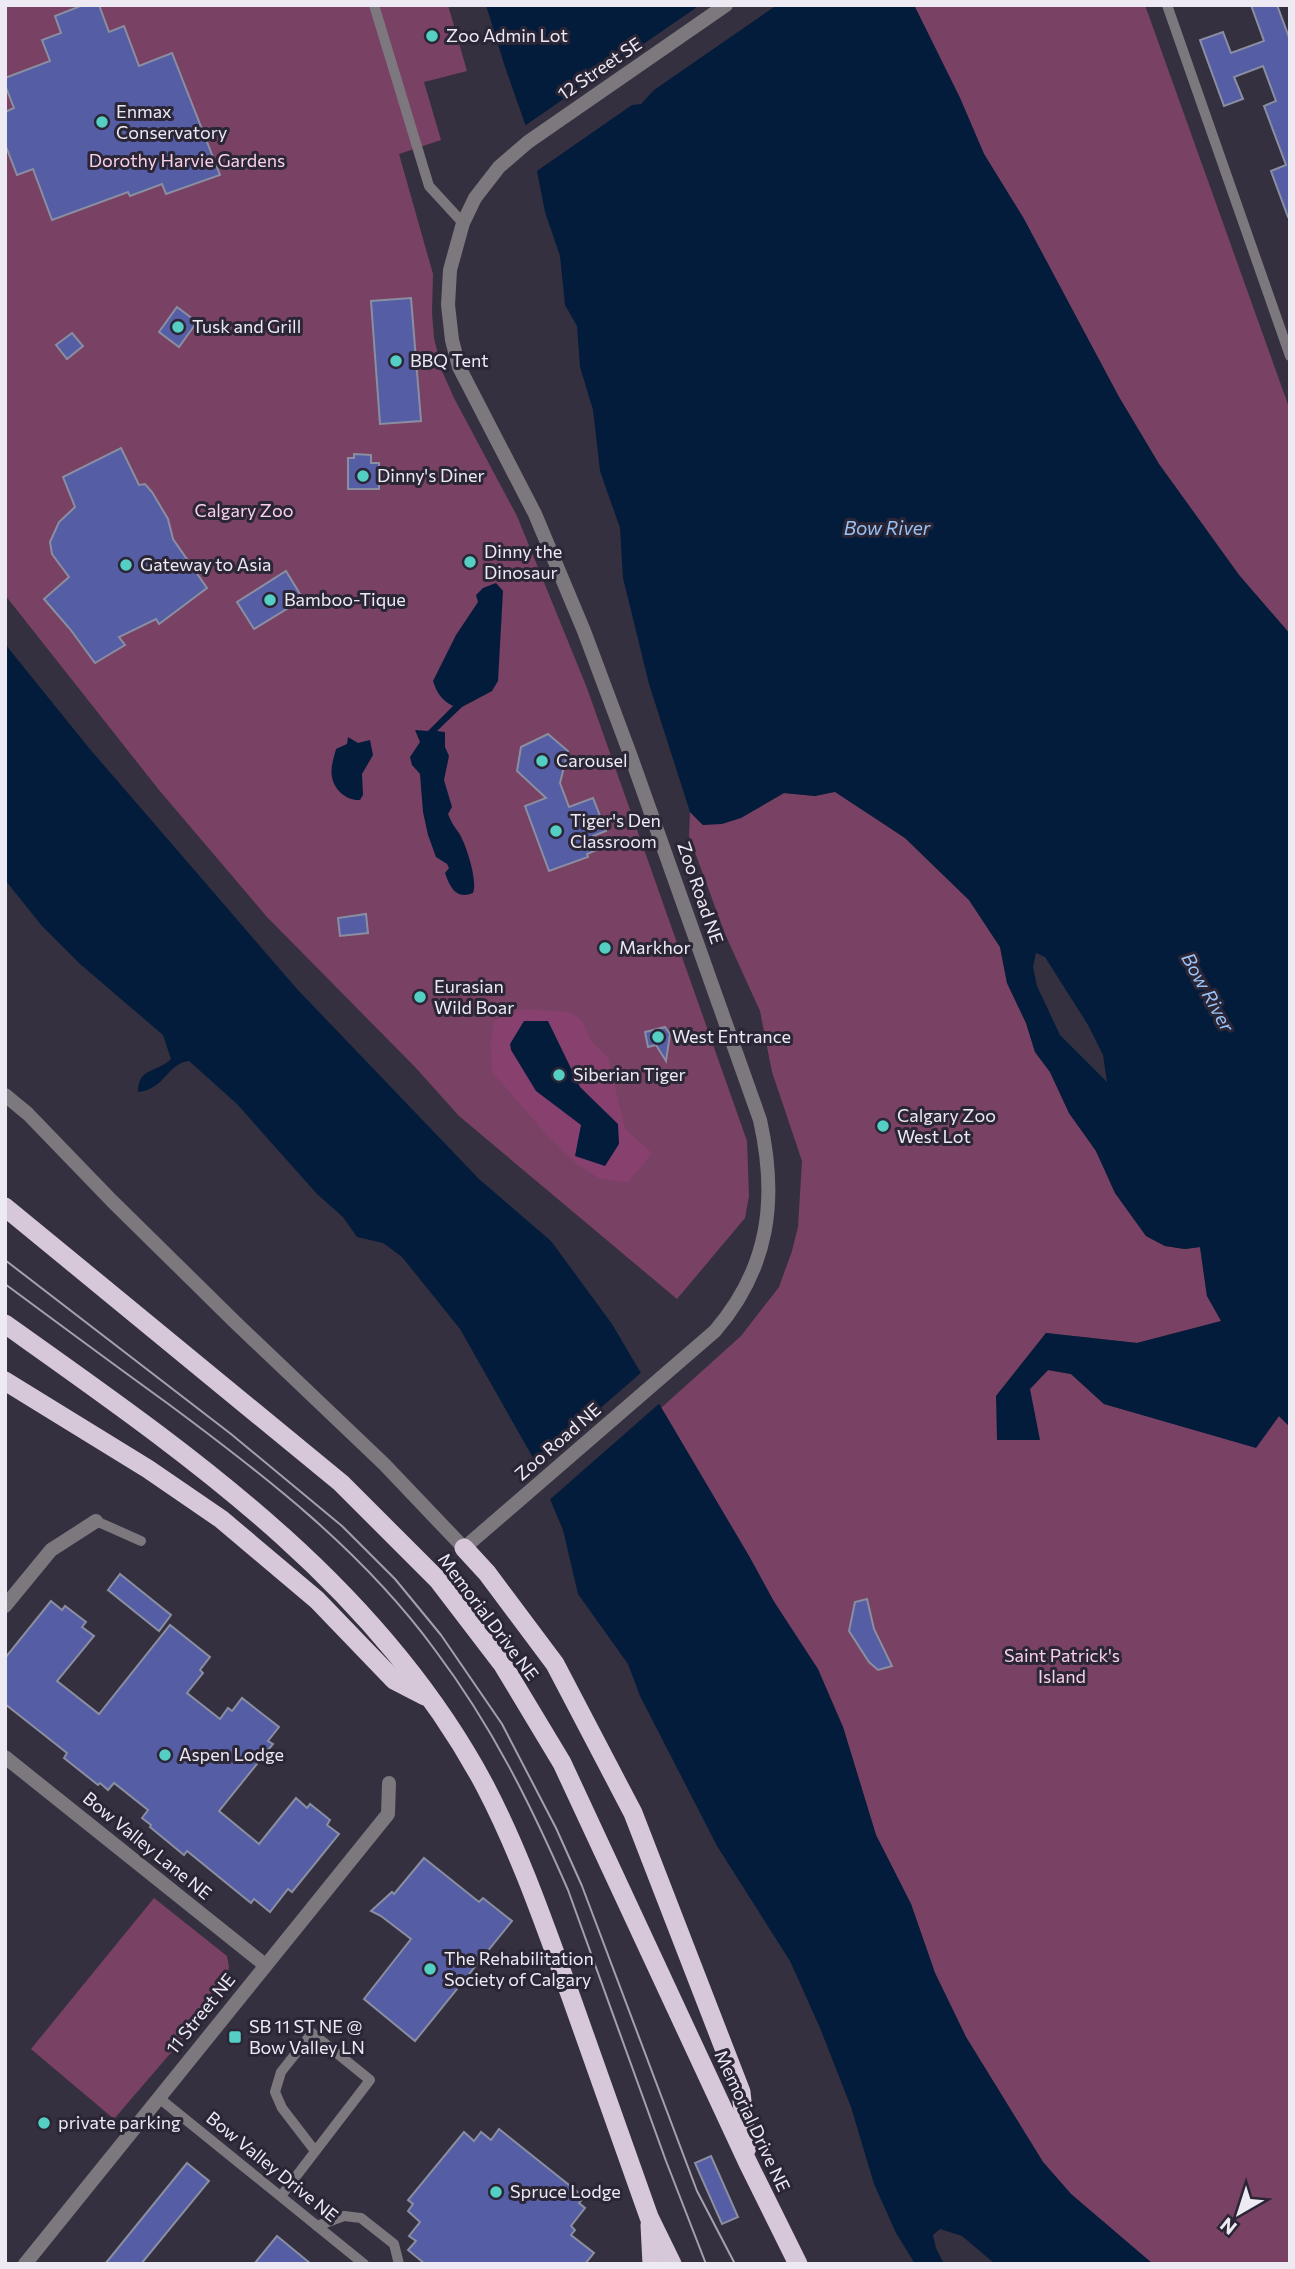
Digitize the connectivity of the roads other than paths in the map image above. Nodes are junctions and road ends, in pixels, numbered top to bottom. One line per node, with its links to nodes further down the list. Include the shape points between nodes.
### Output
1 (374, 5): 5 (lane, via 429,186)
2 (726, 5): 4 (street, 12 Street SE, via 528,142)
3 (1167, 5): 6 (lane)
4 (499, 167): 5 (street, Zoo Road NE)
5 (463, 223): 13 (street, Zoo Road NE, via 450,270 448,306 459,367 535,514 630,754 761,1120 769,1200 753,1270 741,1296 715,1331)
6 (1290, 356)
7 (5, 1095): 13 (street, via 384,1464)
8 (5, 1207): 21 (highway, Memorial Drive NE, via 341,1483 438,1580 503,1665 562,1763)
9 (5, 1324): 15 (highway, via 241,1499 352,1601)
10 (5, 1381): 15 (highway, via 221,1519 317,1600 394,1680)
11 (96, 1521): 12 (lane); 14 (street, via 51,1550)
12 (141, 1541)
13 (464, 1548): 21 (highway, via 555,1664 634,1813 741,2092)
14 (5, 1606)
15 (432, 1700): 23 (highway, via 485,1787 536,1898)
16 (5, 1757): 18 (street, Bow Valley Lane NE)
17 (389, 1783): 18 (street, 11 Street NE, via 388,1814)
18 (265, 1965): 19 (street, 11 Street NE)
19 (159, 2098): 22 (lane, Bow Valley Drive NE); 25 (street, 11 Street NE)
20 (315, 2151): 20 (lane, via 370,2080 312,2034 281,2071 275,2092); 22 (lane)
21 (748, 2163): 30 (highway, Memorial Drive NE)
22 (281, 2196): 24 (lane, Bow Valley Drive NE)
23 (649, 2217): 28 (highway); 29 (highway)
24 (317, 2226): 26 (lane, Bow Valley Drive NE); 27 (lane, via 344,2216 361,2218 394,2244)
25 (25, 2264)
26 (364, 2264)
27 (398, 2264)
28 (652, 2264)
29 (673, 2264)
30 (797, 2264)

